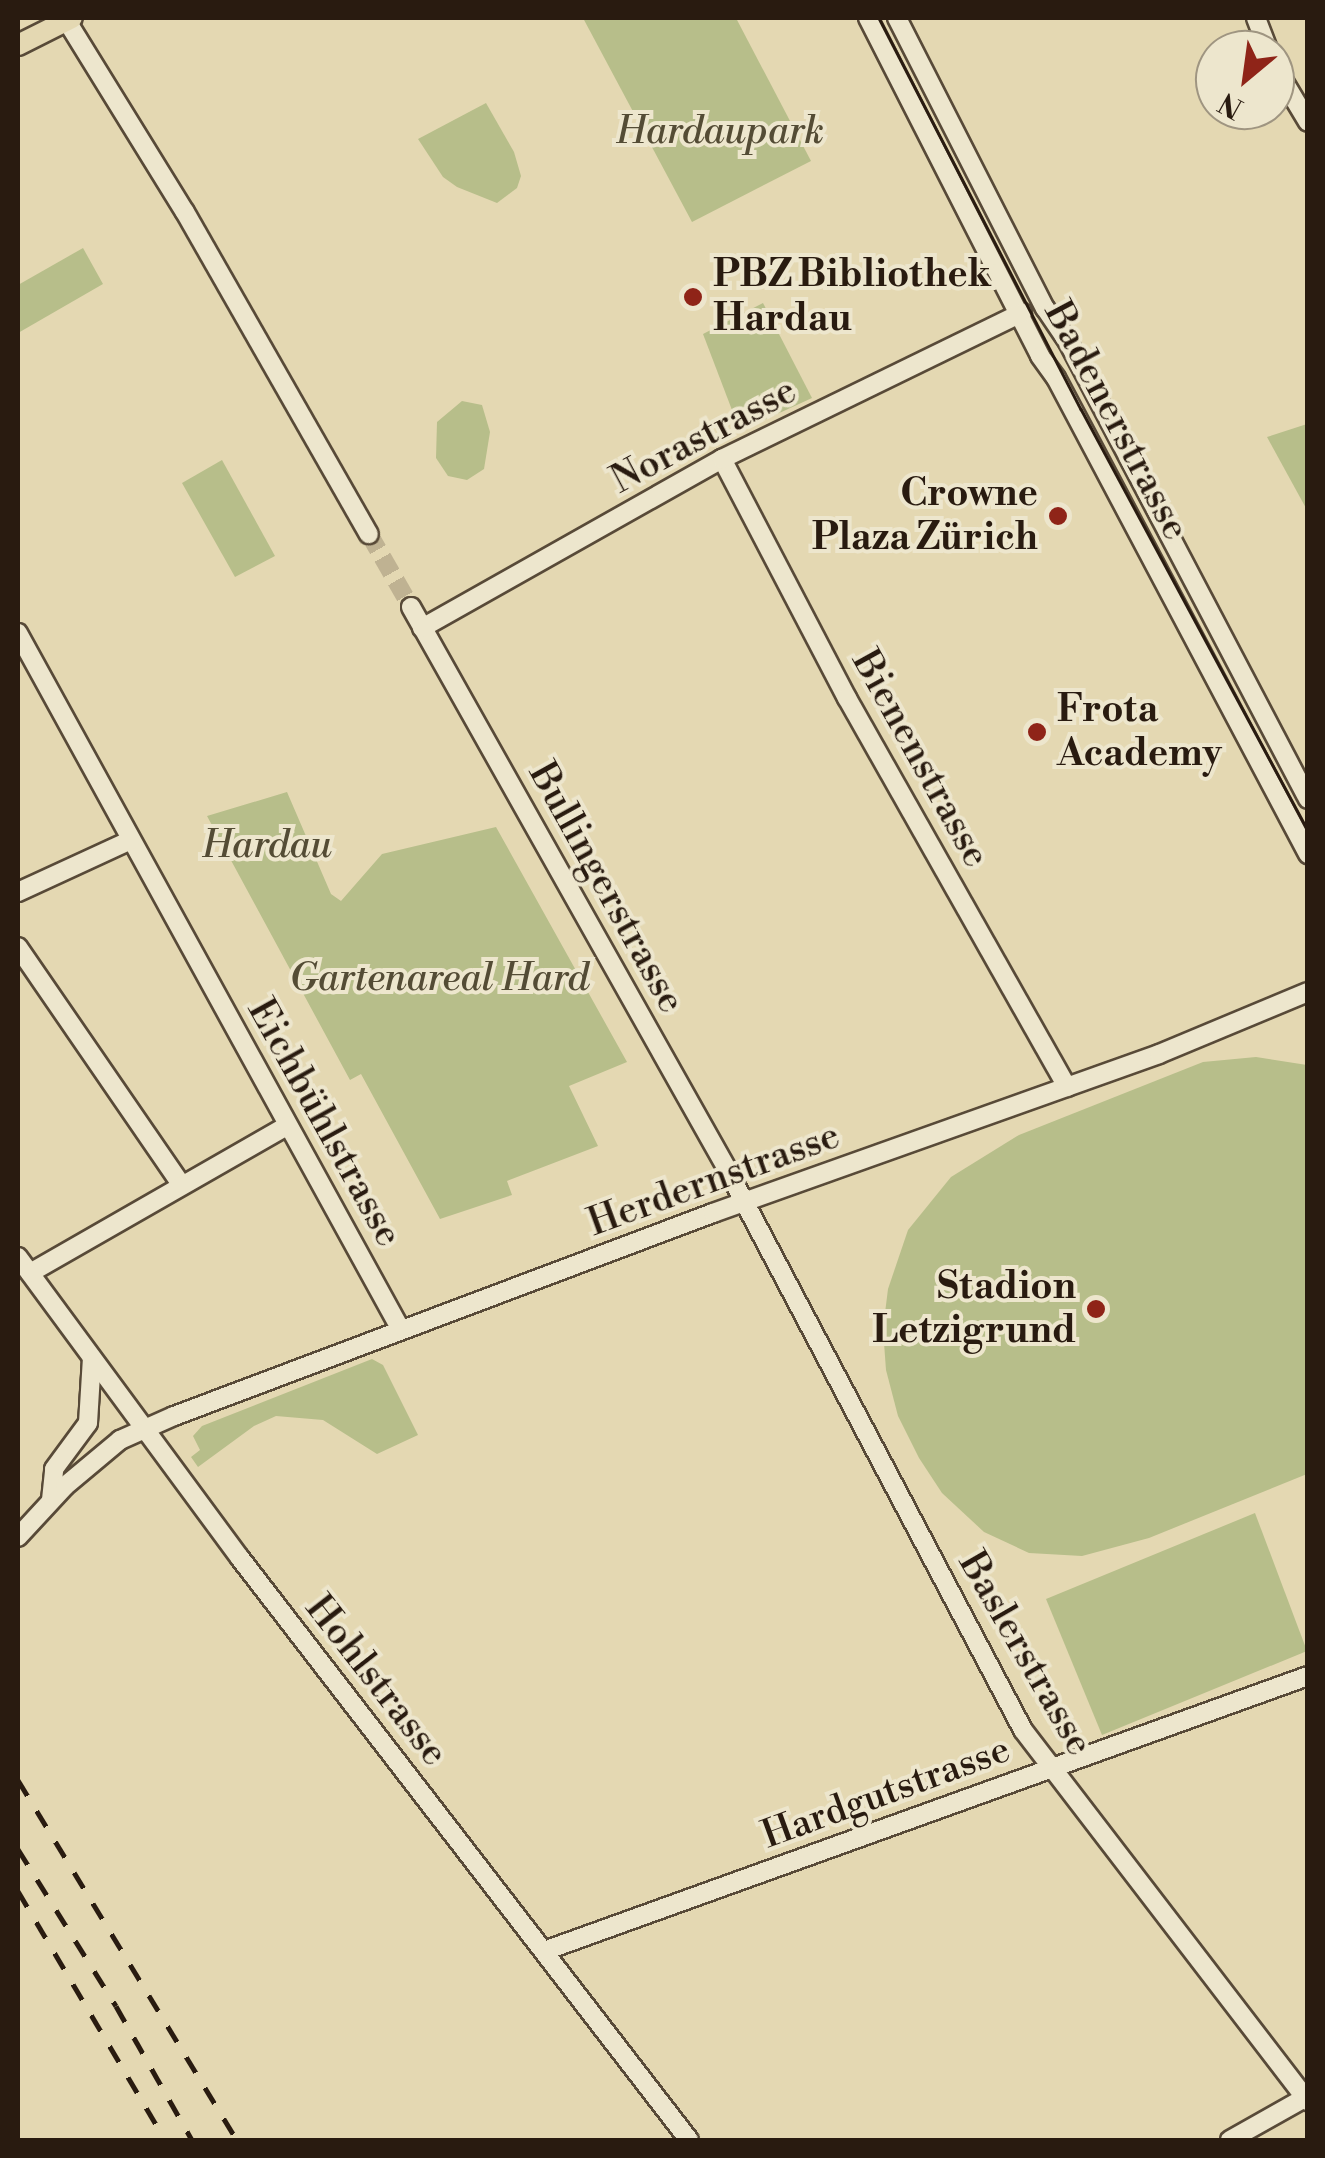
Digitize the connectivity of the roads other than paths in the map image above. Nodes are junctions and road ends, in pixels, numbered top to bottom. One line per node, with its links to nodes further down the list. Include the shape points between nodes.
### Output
1 (68, 18): 4 (main road); 9 (street)
2 (868, 18): 7 (street, Badenerstrasse)
3 (898, 18): 13 (street, Badenerstrasse)
4 (18, 45)
5 (1295, 100): 6 (street)
6 (1308, 122)
7 (1022, 312): 8 (street, Norastrasse); 15 (street, Badenerstrasse)
8 (722, 460): 11 (street, Norastrasse); 19 (street, Bienenstrasse, via 847,698)
9 (369, 534)
10 (410, 608): 11 (street, Bullingerstrasse)
11 (422, 628): 22 (street, Bullingerstrasse)
12 (18, 632): 14 (street, Eichbühlstrasse)
13 (1308, 799)
14 (131, 840): 16 (street); 20 (street, Eichbühlstrasse)
15 (1308, 854)
16 (18, 892)
17 (18, 947): 21 (street)
18 (1308, 992): 19 (street, Herdernstrasse)
19 (1067, 1087): 22 (street, Herdernstrasse)
20 (288, 1125): 21 (street); 25 (street, Eichbühlstrasse)
21 (181, 1184): 24 (street)
22 (743, 1202): 25 (street, Herdernstrasse); 31 (street, Baslerstrasse, via 1023,1730)
23 (18, 1256): 24 (street, Hohlstrasse)
24 (30, 1273): 26 (street, Hohlstrasse)
25 (401, 1330): 27 (street, Herdernstrasse)
26 (92, 1358): 27 (street, Hohlstrasse); 28 (street, via 88,1423 54,1469)
27 (143, 1429): 28 (street, Herdernstrasse, via 120,1440); 32 (street, Hohlstrasse)
28 (48, 1503): 29 (street, Herdernstrasse)
29 (18, 1537)
30 (1308, 1676): 31 (street, Hardgutstrasse)
31 (1051, 1770): 32 (street, Hardgutstrasse); 33 (street, Baslerstrasse)
32 (544, 1951): 34 (street, Hohlstrasse)
33 (1307, 2098): 35 (street)
34 (689, 2140)
35 (1230, 2140)

